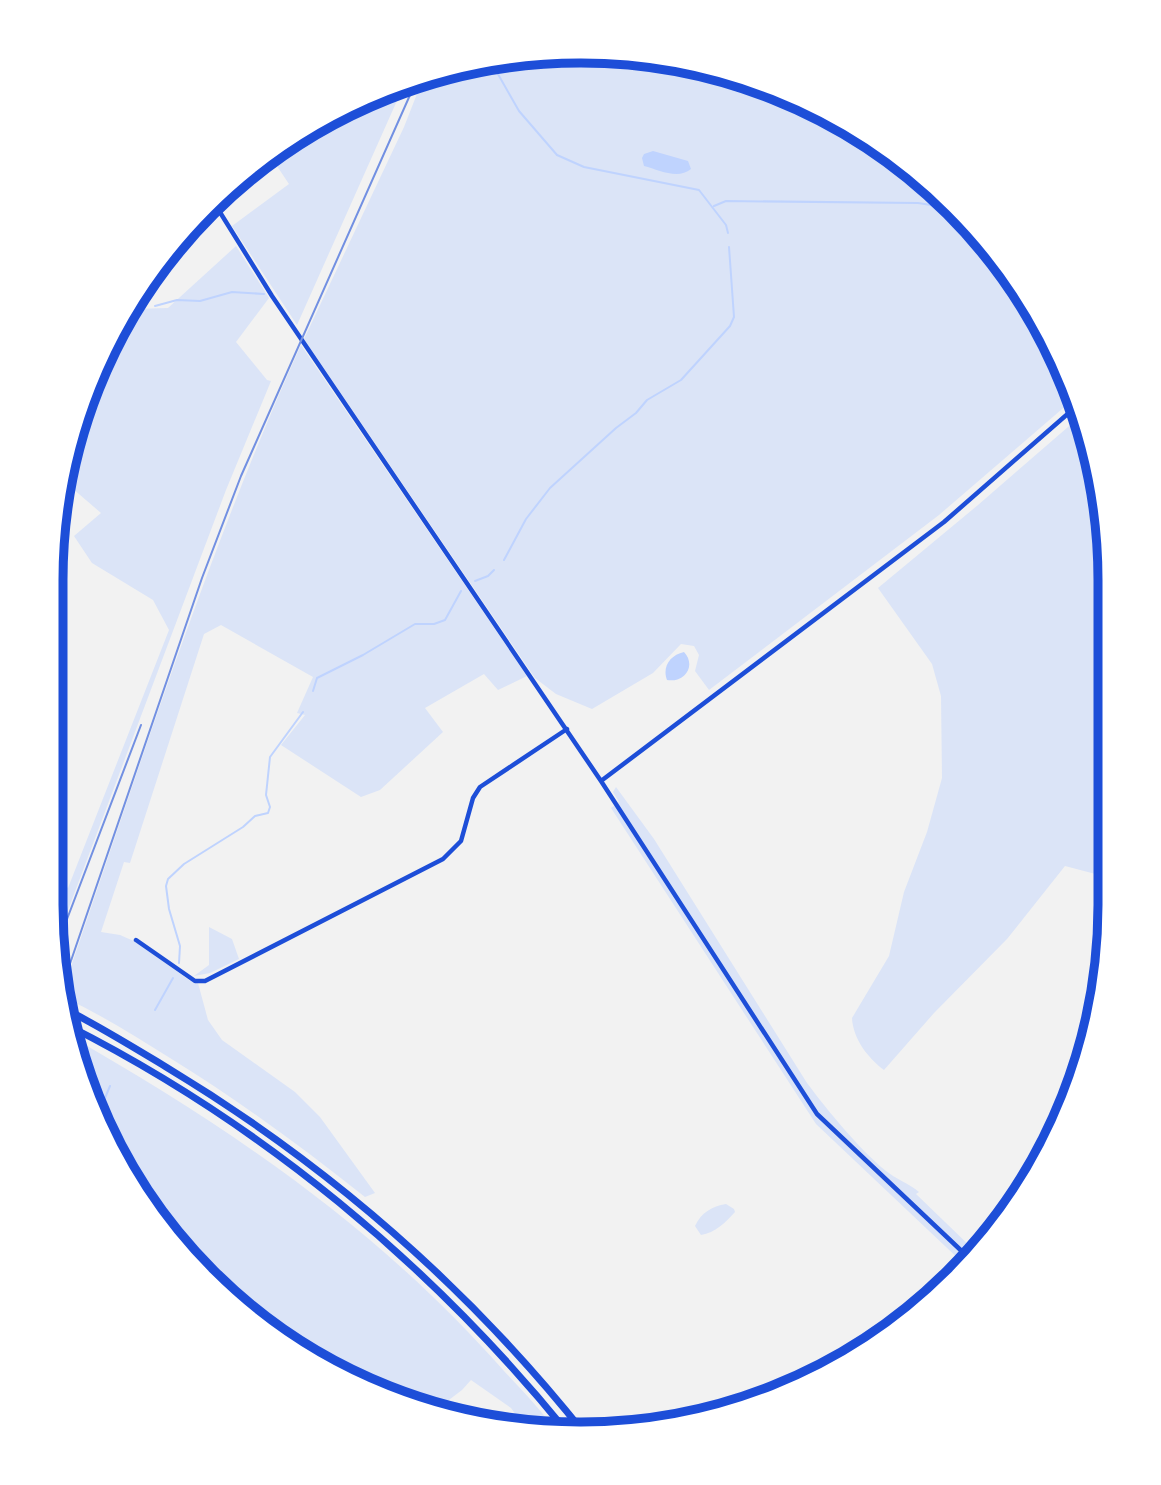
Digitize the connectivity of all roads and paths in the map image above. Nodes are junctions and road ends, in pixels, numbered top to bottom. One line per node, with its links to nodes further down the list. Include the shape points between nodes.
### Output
1 (219, 211): 3 (street, via 272,296)
2 (1070, 412): 4 (street, via 944,522)
3 (567, 729): 4 (street); 5 (street, via 480,787 461,841 443,859 205,981 195,981)
4 (601, 781): 8 (street, via 817,1114)
5 (135, 940)
6 (75, 1014): 10 (highway, via 225,1103 352,1196 468,1302)
7 (80, 1032): 9 (highway, via 206,1105 346,1207 466,1317)
8 (963, 1253)
9 (558, 1421)
10 (575, 1422)

